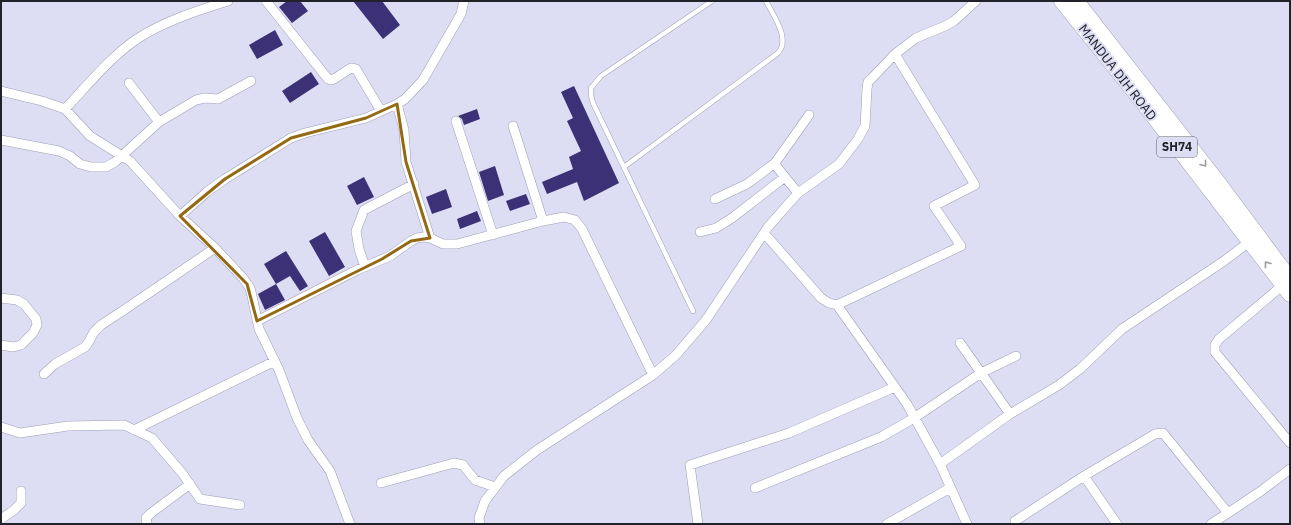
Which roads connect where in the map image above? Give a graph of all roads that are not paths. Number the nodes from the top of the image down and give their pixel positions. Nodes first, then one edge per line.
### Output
1 (228, 1) edge
2 (266, 1) edge
3 (464, 1) edge
4 (712, 1) edge
5 (766, 1) edge
6 (976, 1) edge
7 (1061, 1) edge
8 (1077, 1) edge
9 (895, 54) junction
10 (251, 81) dead end
11 (129, 83) dead end
12 (1, 91) edge
13 (397, 104) junction
14 (65, 109) junction
15 (381, 111) junction
16 (809, 115) dead end
17 (456, 121) dead end
18 (159, 122) junction
19 (513, 126) dead end
20 (1, 140) edge
21 (122, 156) junction
22 (775, 163) junction
23 (624, 167) junction
24 (785, 178) junction
25 (414, 184) junction
26 (798, 193) junction
27 (715, 198) dead end
28 (180, 216) junction
29 (543, 222) junction
30 (700, 232) dead end
31 (764, 233) junction
32 (492, 235) junction
33 (430, 238) junction
34 (1254, 238) junction
35 (215, 248) junction
36 (365, 267) junction
37 (1288, 286) edge
38 (1, 298) edge
39 (837, 305) junction
40 (693, 311) dead end
41 (257, 322) junction
42 (960, 343) dead end
43 (1, 345) edge
44 (1016, 356) dead end
45 (274, 361) junction
46 (981, 373) junction
47 (44, 374) dead end
48 (653, 375) junction
49 (894, 387) junction
50 (1010, 414) junction
51 (914, 418) junction
52 (1, 427) edge
53 (134, 430) junction
54 (1290, 444) edge
55 (940, 464) junction
56 (1290, 470) edge
57 (1084, 476) junction
58 (381, 483) dead end
59 (190, 484) junction
60 (495, 487) junction
61 (754, 488) dead end
62 (950, 488) junction
63 (21, 491) dead end
64 (240, 505) dead end
65 (1228, 513) junction
66 (1, 519) edge
67 (1015, 521) dead end
68 (147, 524) edge
69 (350, 524) edge
70 (480, 524) edge
71 (698, 524) edge
72 (887, 524) edge
73 (967, 524) edge
74 (1117, 524) edge
75 (1211, 524) edge

1 - 14 street
2 - 15 street
3 - 13 street
4 - 23 lane
5 - 23 lane
6 - 9 street
7 - 34 main road, MANDUA DIH ROAD / SH74
8 -> 34 main road, MANDUA DIH ROAD / SH74
9 - 26 street
9 - 39 street
10 - 18 street
11 - 18 street
12 - 14 street
13 - 15 street
13 - 25 street
14 - 21 street
15 - 28 street
16 - 22 street
17 - 32 street
18 - 21 street
19 - 29 street
20 - 21 street
21 - 28 street
22 - 24 street
22 - 27 street
23 - 40 lane
24 - 26 street
24 - 30 street
25 - 33 street
25 - 36 street
26 - 31 street
28 - 35 street
29 - 32 street
29 - 48 street
31 - 39 street
31 - 48 street
32 - 33 street
33 - 36 street
34 - 37 main road, MANDUA DIH ROAD / SH74
34 - 50 street
35 - 41 street
35 - 47 street
36 - 41 street
37 - 54 street
38 - 43 street
39 - 49 street
41 - 45 street
42 - 46 street
44 - 46 street
45 - 53 street
45 - 69 street
46 - 50 street
46 - 51 street
48 - 60 street
49 - 51 street
49 - 71 street
50 - 55 street
51 - 55 street
51 - 61 street
52 - 53 street
53 - 59 street
55 - 62 street
56 - 65 street
57 - 65 street
57 - 67 street
57 - 74 street
58 - 60 street
59 - 64 street
59 - 68 street
60 - 70 street
62 - 72 street
62 - 73 street
63 - 66 street
65 - 75 street

